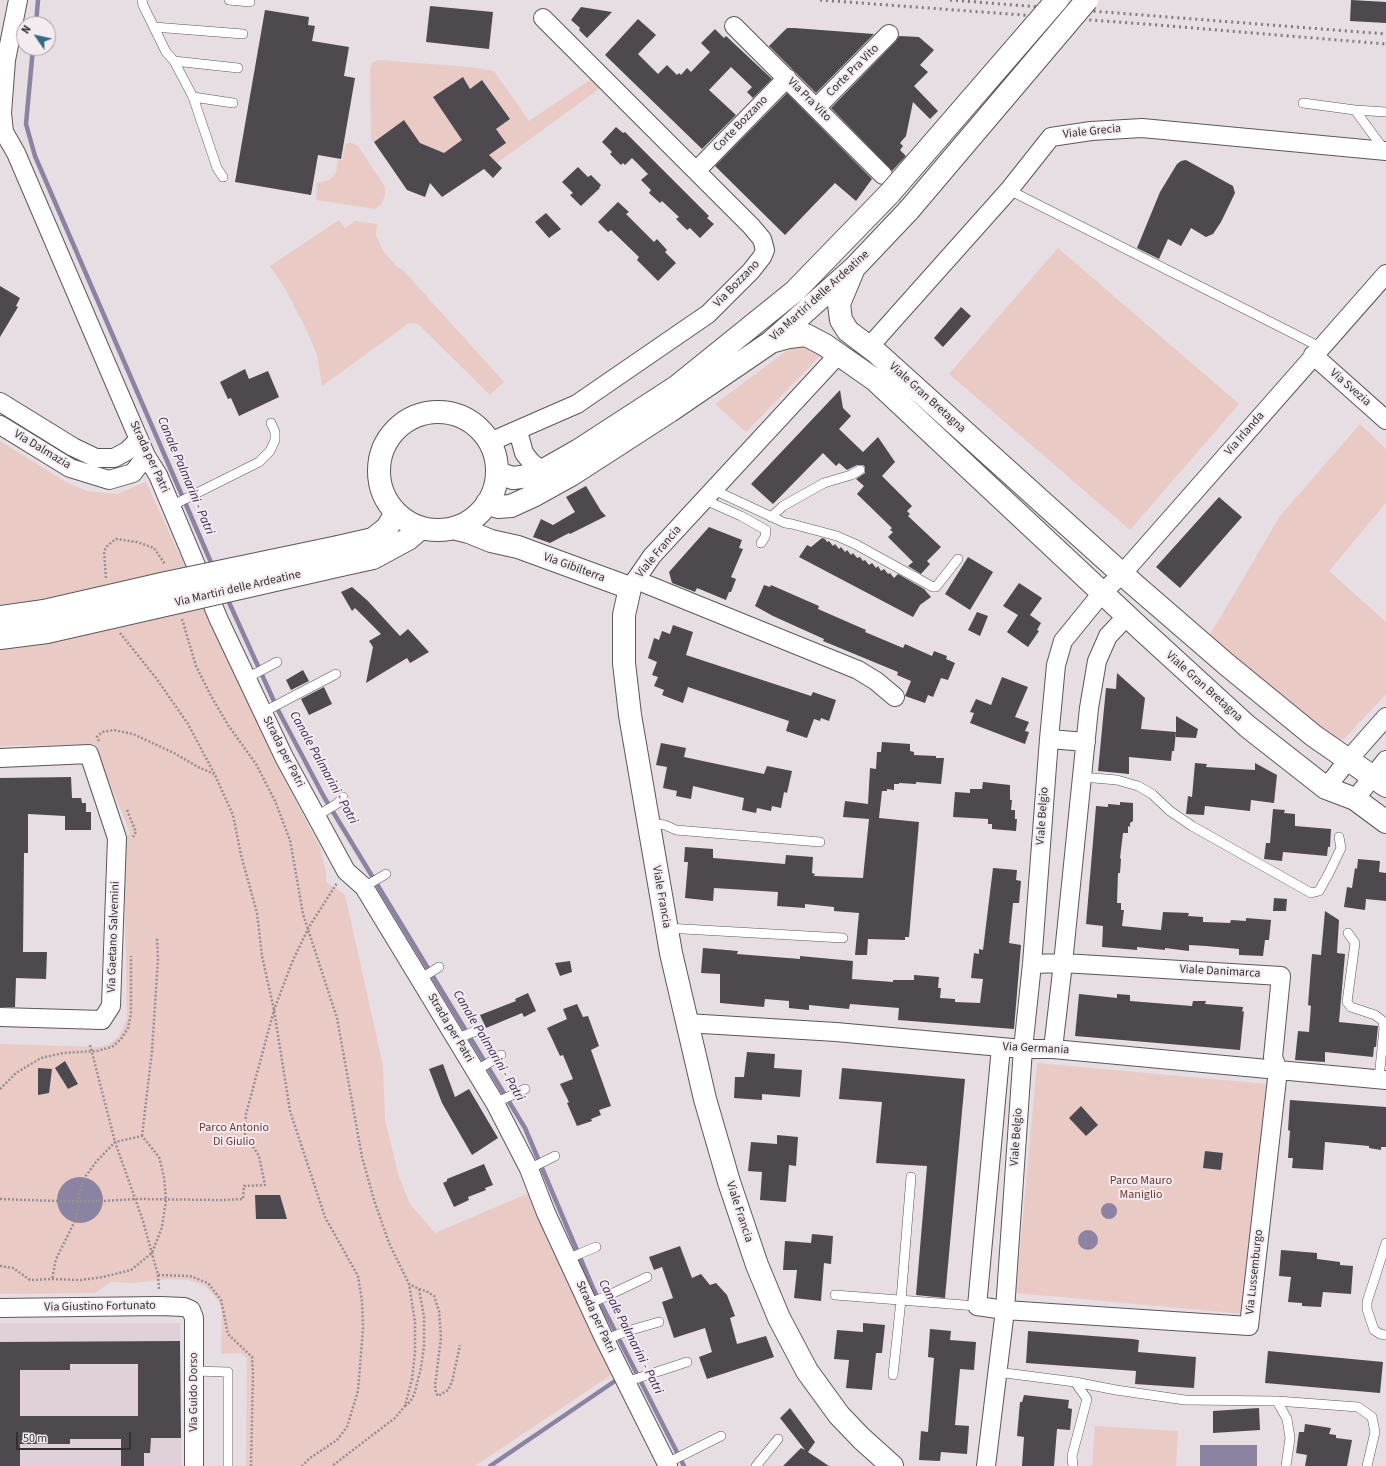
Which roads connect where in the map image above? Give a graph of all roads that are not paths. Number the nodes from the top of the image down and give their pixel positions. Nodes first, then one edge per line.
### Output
1 (18, 0) edge
2 (142, 0) edge
3 (229, 0) edge
4 (1057, 0) edge
5 (1087, 0) edge
6 (250, 2) dead end
7 (543, 18) dead end
8 (734, 26) dead end
9 (154, 27) junction
10 (243, 34) dead end
11 (889, 34) dead end
12 (3, 59) edge
13 (174, 61) junction
14 (238, 68) dead end
15 (786, 78) junction
16 (193, 98) junction
17 (233, 103) dead end
18 (1303, 103) dead end
19 (816, 108) junction
20 (1355, 110) junction
21 (1386, 112) edge
22 (1, 113) edge
23 (1385, 151) edge
24 (696, 171) junction
25 (223, 177) dead end
26 (886, 184) junction
27 (1009, 190) junction
28 (854, 268) junction
29 (1383, 284) edge
30 (771, 342) junction
31 (869, 347) junction
32 (1317, 351) junction
33 (838, 355) junction
34 (0, 402) edge
35 (1386, 420) edge
36 (271, 423) dead end
37 (0, 424) edge
38 (518, 431) junction
39 (139, 439) junction
40 (490, 442) junction
41 (146, 456) junction
42 (860, 470) dead end
43 (542, 471) junction
44 (497, 473) junction
45 (709, 495) junction
46 (171, 506) junction
47 (483, 508) junction
48 (1054, 512) junction
49 (396, 514) junction
50 (771, 517) junction
51 (421, 528) junction
52 (453, 528) junction
53 (1037, 532) junction
54 (761, 543) dead end
55 (518, 547) junction
56 (340, 556) junction
57 (958, 559) dead end
58 (1122, 574) junction
59 (633, 584) junction
60 (1102, 593) junction
61 (1127, 616) junction
62 (0, 617) edge
63 (0, 638) edge
64 (277, 662) dead end
65 (336, 674) dead end
66 (250, 676) junction
67 (895, 697) dead end
68 (267, 710) junction
69 (1386, 717) edge
70 (1049, 739) junction
71 (1086, 742) junction
72 (0, 758) edge
73 (1348, 760) junction
74 (1386, 760) edge
75 (1082, 777) junction
76 (1379, 781) edge
77 (1326, 788) junction
78 (1355, 799) junction
79 (340, 800) dead end
80 (321, 814) junction
81 (1386, 822) edge
82 (649, 823) junction
83 (1339, 837) dead end
84 (820, 842) dead end
85 (384, 876) dead end
86 (366, 886) junction
87 (666, 928) junction
88 (1348, 933) dead end
89 (842, 938) dead end
90 (1063, 963) junction
91 (1032, 964) junction
92 (439, 968) dead end
93 (420, 979) junction
94 (0, 1017) edge
95 (686, 1023) junction
96 (475, 1031) dead end
97 (459, 1038) junction
98 (1001, 1047) junction
99 (1023, 1049) junction
100 (1053, 1049) junction
101 (501, 1055) dead end
102 (478, 1069) junction
103 (1278, 1070) junction
104 (1382, 1079) edge
105 (525, 1089) dead end
106 (498, 1102) junction
107 (551, 1158) dead end
108 (532, 1168) junction
109 (911, 1177) dead end
110 (1386, 1243) edge
111 (593, 1248) dead end
112 (569, 1258) junction
113 (648, 1277) dead end
114 (835, 1295) dead end
115 (901, 1300) junction
116 (590, 1303) junction
117 (977, 1306) junction
118 (0, 1308) edge
119 (1005, 1310) junction
120 (194, 1318) joint
121 (658, 1322) dead end
122 (1386, 1335) edge
123 (608, 1339) junction
124 (687, 1362) dead end
125 (194, 1372) junction
126 (997, 1372) junction
127 (893, 1375) dead end
128 (629, 1381) junction
129 (1075, 1382) junction
130 (1277, 1401) junction
131 (722, 1436) dead end
132 (778, 1440) dead end
133 (669, 1463) edge
134 (194, 1466) edge
135 (228, 1466) edge
136 (756, 1466) edge
137 (892, 1466) edge
138 (986, 1466) edge
139 (1073, 1466) edge
140 (1286, 1466) edge
141 (1367, 1466) edge

1 - 12 street, Strada per Patri
2 - 9 lane
3 - 6 lane
4 - 26 street, Via Martiri delle Ardeatine, bridge
5 - 28 street, Via Martiri delle Ardeatine, bridge
7 - 24 street, Via Bozzano
8 - 15 street, Via Pra Vito
9 - 10 lane
9 - 13 lane
11 - 19 street, Corte Pra Vito
12 - 22 street, Strada per Patri
13 - 14 lane
13 - 16 lane
15 - 19 street, Via Pra Vito
15 - 24 street, Corte Bozzano
16 - 17 lane
16 - 25 lane
18 - 20 lane
19 - 26 street, Via Pra Vito
20 - 21 lane
20 - 23 lane
22 - 39 street, Strada per Patri
23 - 27 street, Viale Grecia
24 - 38 street, Via Bozzano
26 - 43 street, Via Martiri delle Ardeatine
27 - 31 street, Viale Grecia
27 - 32 lane
28 - 30 street, Via Martiri delle Ardeatine
28 - 31 street, Viale Gran Bretagna
29 - 32 street, Via Irlanda
30 - 33 street, Viale Gran Bretagna
30 - 47 street, Via Martiri delle Ardeatine
31 - 48 street, Viale Gran Bretagna
32 - 35 street, Via Svezia
32 - 58 street, Via Irlanda
33 - 45 street, Viale Francia
33 - 53 street, Viale Gran Bretagna
34 - 39 street, Via Dalmazia
36 - 46 lane
37 - 41 street, Via Dalmazia
38 - 40 street, Via Bozzano
38 - 43 street
39 - 41 street, Strada per Patri
40 - 44 street
40 - 49 street
41 - 46 street, Strada per Patri
42 - 50 lane
43 - 44 street, Via Martiri delle Ardeatine
44 - 47 street
45 - 50 lane
45 - 54 lane
45 - 59 street, Viale Francia
46 - 66 street, Strada per Patri
47 - 52 street
47 - 55 street, Via Gibilterra
48 - 53 street
48 - 58 street, Viale Gran Bretagna
49 - 51 street
49 - 56 street, Via Martiri delle Ardeatine
50 - 57 lane
51 - 52 street
51 - 56 street, Via Martiri delle Ardeatine
52 - 55 street, Via Gibilterra
53 - 60 street, Viale Gran Bretagna
55 - 59 street, Via Gibilterra
56 - 62 street, Via Martiri delle Ardeatine, bridge
56 - 63 street, Via Martiri delle Ardeatine, bridge
58 - 60 street, Via Irlanda
58 - 73 street, Viale Gran Bretagna
59 - 67 street
59 - 82 street, Viale Francia
60 - 61 street, Viale Gran Bretagna
60 - 70 street, Viale Belgio
61 - 71 street
61 - 77 street, Viale Gran Bretagna
64 - 66 lane
65 - 68 lane
66 - 68 street, Strada per Patri
68 - 80 street, Strada per Patri
69 - 73 street
70 - 71 street
70 - 91 street, Viale Belgio
71 - 75 street
72 - 94 street, Via Gaetano Salvemini
73 - 76 street, Viale Gran Bretagna
73 - 77 street
74 - 76 street
75 - 83 lane
75 - 90 street
76 - 78 street
77 - 78 street, Viale Gran Bretagna
78 - 81 street, Viale Gran Bretagna
79 - 80 lane
80 - 86 street, Strada per Patri
82 - 84 lane
82 - 87 street, Viale Francia
85 - 86 lane
86 - 93 street, Strada per Patri
87 - 89 lane
87 - 95 street, Viale Francia
88 - 104 lane
90 - 91 street
90 - 100 street
90 - 103 street, Viale Danimarca
91 - 99 street, Viale Belgio
92 - 93 lane
93 - 97 street, Strada per Patri
95 - 98 street, Via Germania
95 - 137 street, Viale Francia
96 - 97 lane
97 - 102 street, Strada per Patri
98 - 99 street, Via Germania
98 - 117 street, Viale Belgio
99 - 100 street, Via Germania
99 - 119 street, Viale Belgio
100 - 103 street, Via Germania
101 - 102 lane
102 - 106 street, Strada per Patri
103 - 104 street, Via Germania
103 - 119 street, Via Lussemburgo
105 - 106 lane
106 - 108 street, Strada per Patri
107 - 108 lane
108 - 112 street, Strada per Patri
109 - 115 lane
110 - 122 lane
111 - 112 lane
112 - 116 street, Strada per Patri
113 - 116 lane
114 - 115 lane
115 - 117 lane
115 - 127 lane
116 - 123 street, Strada per Patri
117 - 119 street
118 - 120 street, Via Giustino Fortunato
119 - 126 street, Viale Belgio
120 - 125 street, Via Guido Dorso
121 - 123 lane
123 - 128 street, Strada per Patri
124 - 128 lane
125 - 134 street, Via Guido Dorso
125 - 135 lane
126 - 129 lane
126 - 138 street, Viale Belgio
128 - 133 street, Strada per Patri
129 - 130 lane
129 - 139 lane
130 - 140 lane
130 - 141 lane
131 - 133 lane
132 - 136 lane

